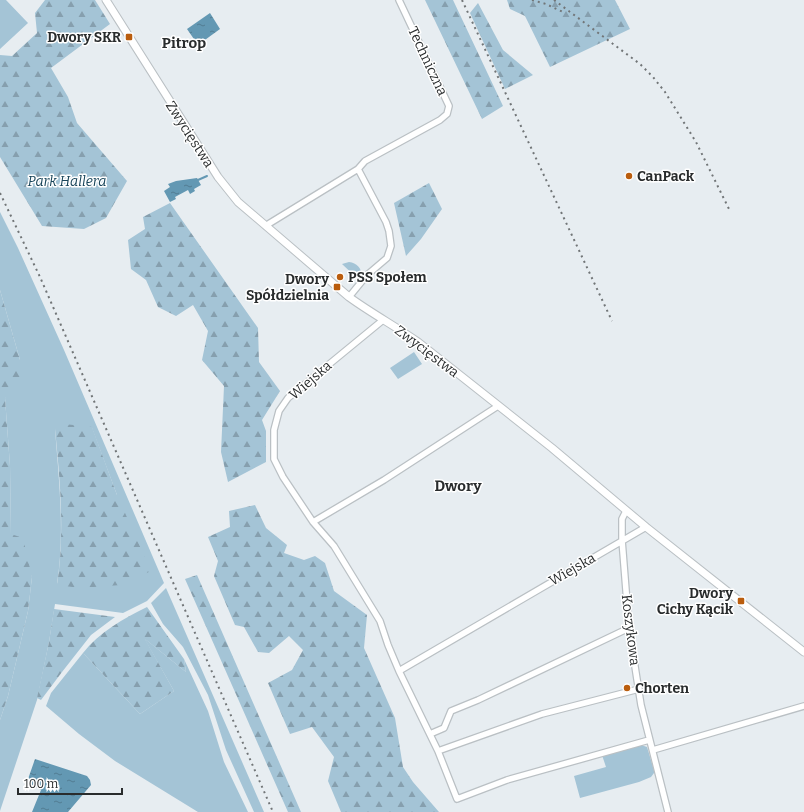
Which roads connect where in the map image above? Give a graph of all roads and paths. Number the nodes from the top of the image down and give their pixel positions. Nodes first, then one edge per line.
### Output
1 (106, 0) edge
2 (399, 0) edge
3 (358, 169) junction
4 (266, 226) junction
5 (349, 297) junction
6 (383, 320) junction
7 (498, 406) junction
8 (626, 511) junction
9 (313, 522) junction
10 (646, 527) junction
11 (622, 540) junction
12 (629, 628) junction
13 (804, 652) edge
14 (399, 671) junction
15 (639, 689) junction
16 (804, 706) edge
17 (430, 734) junction
18 (649, 740) junction
19 (653, 750) junction
20 (438, 752) junction
21 (668, 812) edge

1 - 4 street, Zwycięstwa
2 - 3 street, Techniczna
3 - 4 street, Techniczna
3 - 5 street
4 - 5 street, Zwycięstwa
5 - 6 street, Zwycięstwa
6 - 7 street, Zwycięstwa
6 - 9 street, Wiejska
7 - 8 street, Zwycięstwa
7 - 9 street
8 - 10 street, Zwycięstwa
8 - 11 street, Koszykowa
9 - 14 street, Wiejska
10 - 11 street
10 - 13 street, Zwycięstwa
11 - 12 street, Koszykowa
11 - 14 street, Wiejska
12 - 15 street, Koszykowa
12 - 17 street
14 - 17 street, Wiejska
15 - 18 street, Koszykowa
15 - 20 street
16 - 19 street
17 - 20 street, Wiejska
18 - 19 street, Koszykowa
18 - 20 street, Wiejska
19 - 21 street, Koszykowa

